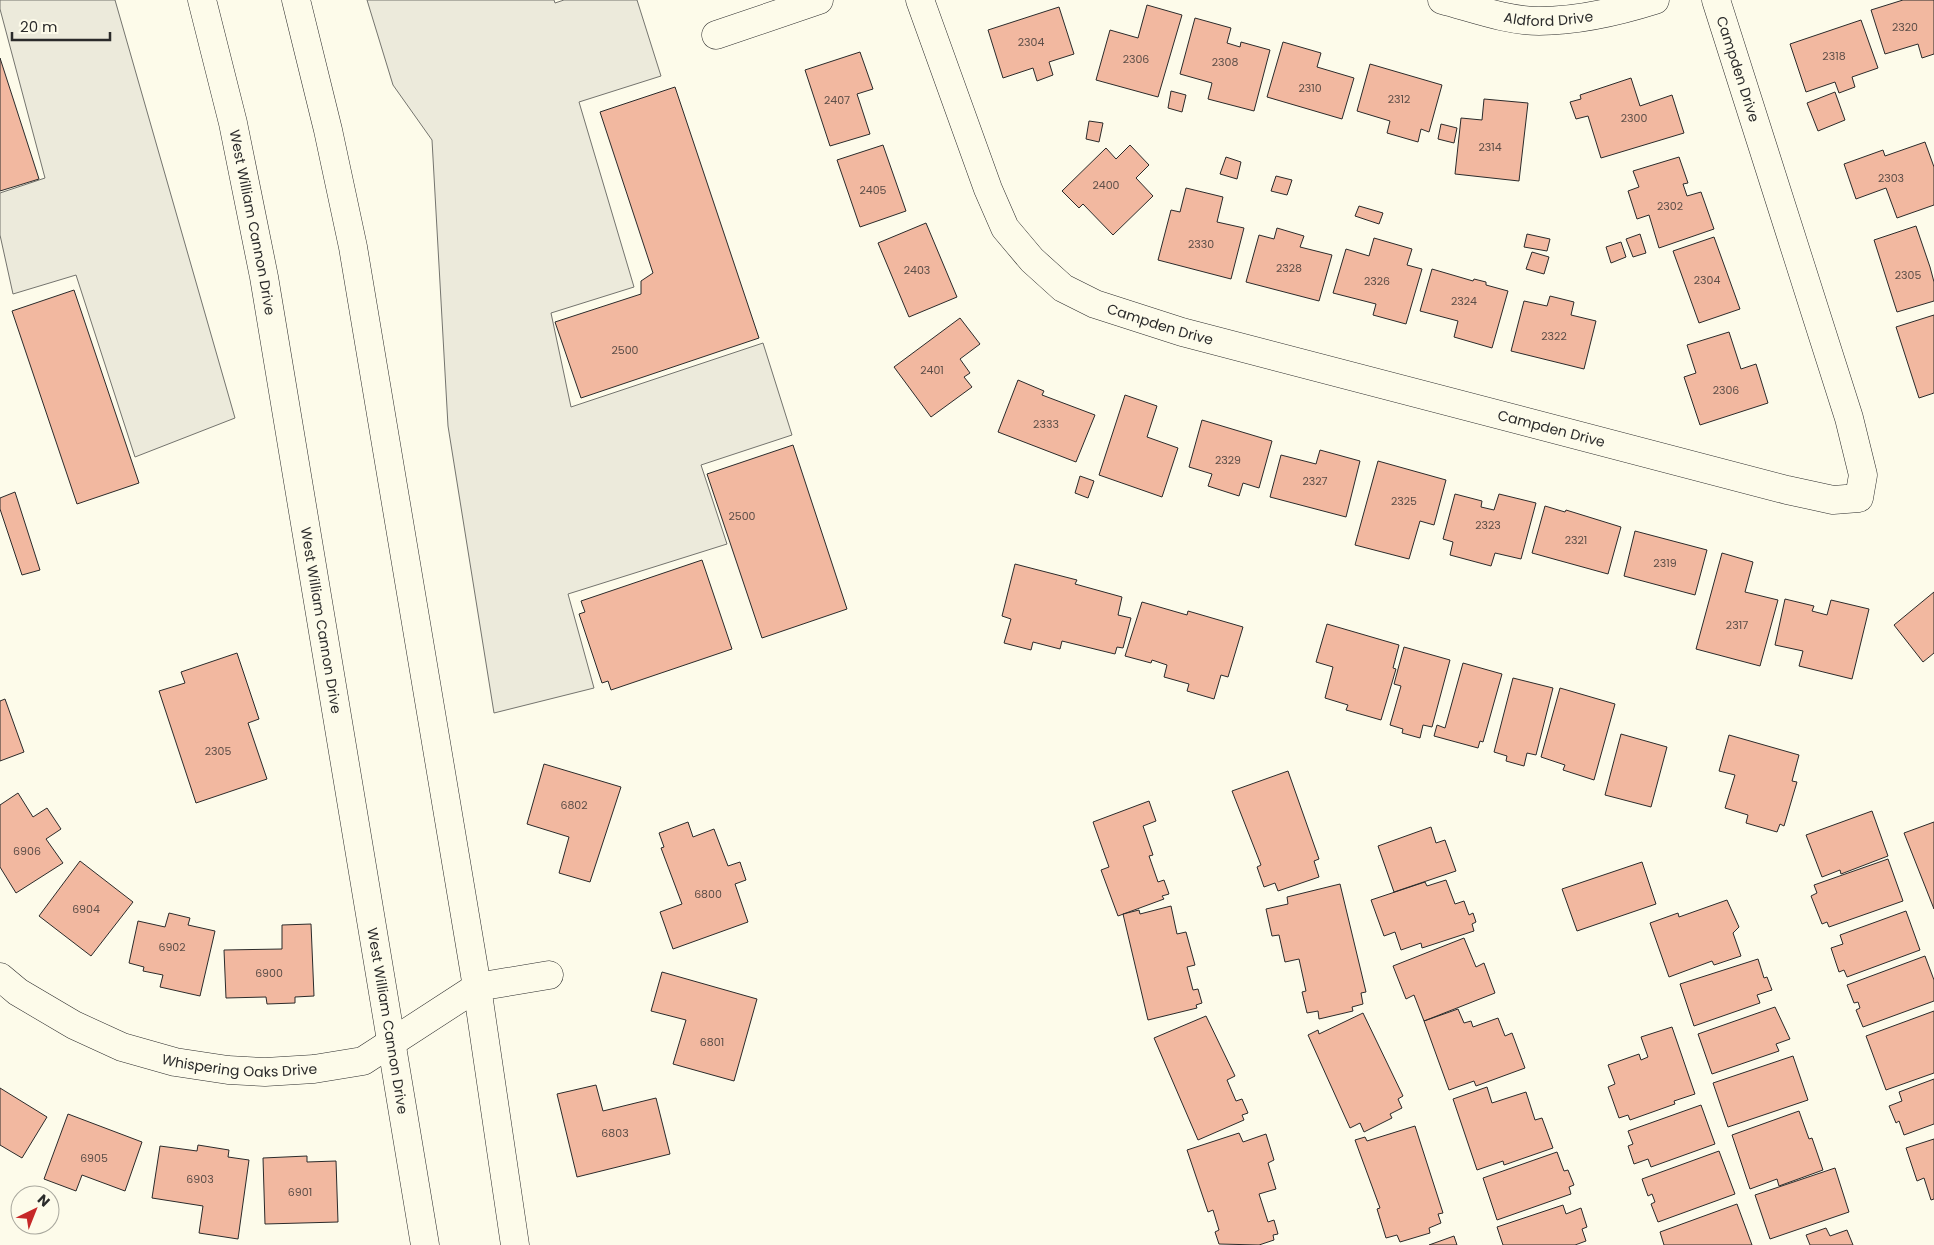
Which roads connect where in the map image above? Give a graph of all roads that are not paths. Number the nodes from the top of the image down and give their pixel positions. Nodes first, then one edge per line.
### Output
1 (202, 0) edge
2 (296, 0) edge
3 (819, 0) edge
4 (920, 0) edge
5 (1442, 0) edge
6 (1655, 0) edge
7 (1716, 0) edge
8 (716, 35) dead end
9 (549, 975) dead end
10 (0, 978) edge
11 (477, 987) junction
12 (391, 1043) junction
13 (425, 1245) edge
14 (515, 1245) edge

1 - 12 street, West William Cannon Drive
2 - 11 street
3 - 8 street
4 - 7 street, Campden Drive
5 - 6 street, Aldford Drive
9 - 11 street
10 - 12 street, Whispering Oaks Drive
11 - 12 street, Whispering Oaks Drive
11 - 14 street
12 - 13 street, West William Cannon Drive

